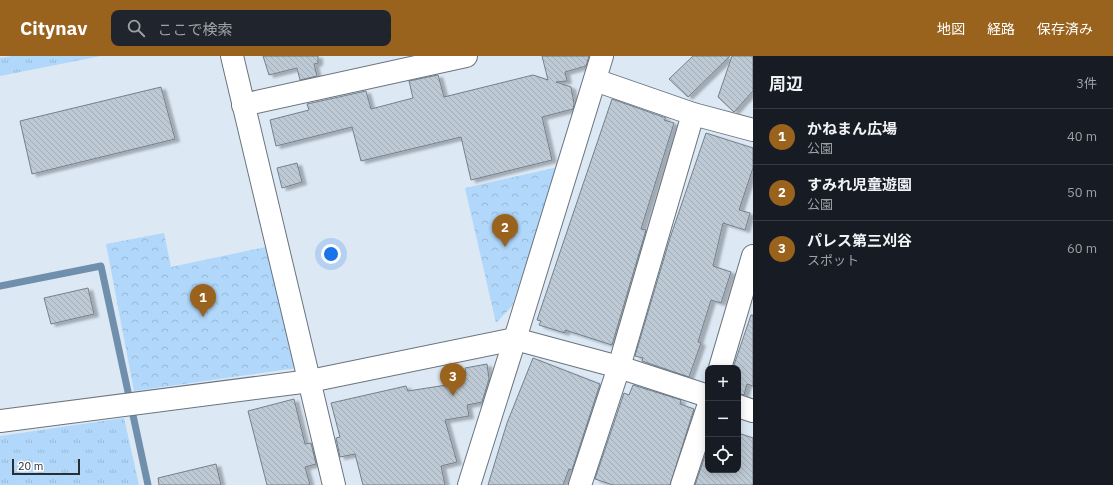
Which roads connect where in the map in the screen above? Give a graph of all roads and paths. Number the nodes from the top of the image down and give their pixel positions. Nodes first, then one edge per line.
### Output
1 (232, 56) edge
2 (466, 56) edge
3 (602, 56) edge
4 (595, 80) junction
5 (243, 105) junction
6 (693, 114) junction
7 (753, 130) edge
8 (753, 256) edge
9 (515, 339) junction
10 (721, 365) edge
11 (619, 367) junction
12 (310, 381) junction
13 (705, 395) edge
14 (741, 407) edge
15 (753, 411) edge
16 (705, 417) edge
17 (0, 421) edge
18 (334, 485) edge
19 (469, 485) edge
20 (580, 485) edge
21 (682, 485) edge

1 - 5 street
2 - 5 street
3 - 4 street
4 - 6 street
4 - 9 street
5 - 12 street
6 - 7 street
6 - 11 street
8 - 10 street
9 - 11 street
9 - 12 street
9 - 19 street
11 - 13 street
11 - 20 street
12 - 17 street
12 - 18 street
14 - 15 street
16 - 21 street

